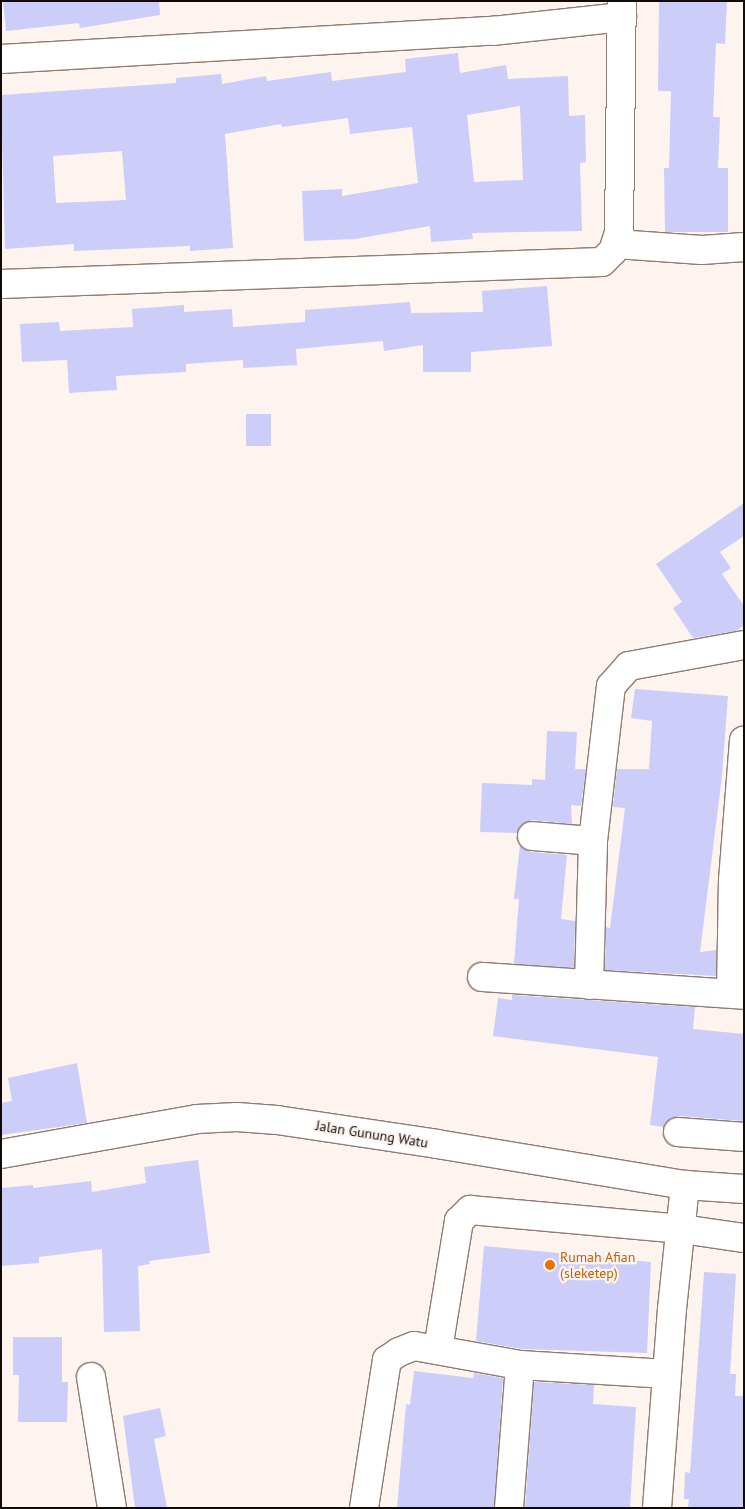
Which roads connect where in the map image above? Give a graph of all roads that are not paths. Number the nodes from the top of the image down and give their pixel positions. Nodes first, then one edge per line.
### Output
1 (622, 9) edge
2 (1, 59) edge
3 (616, 244) junction
4 (744, 247) edge
5 (1, 284) edge
6 (744, 646) edge
7 (744, 740) edge
8 (532, 836) dead end
9 (593, 840) junction
10 (482, 976) dead end
11 (589, 984) junction
12 (738, 994) edge
13 (678, 1132) dead end
14 (744, 1137) edge
15 (1, 1154) edge
16 (685, 1185) junction
17 (744, 1190) edge
18 (682, 1228) junction
19 (744, 1238) edge
20 (438, 1349) junction
21 (520, 1365) junction
22 (667, 1374) junction
23 (92, 1377) dead end
24 (112, 1508) edge
25 (364, 1508) edge
26 (509, 1508) edge
27 (657, 1508) edge

1 - 2 street
1 - 3 street
3 - 4 street
3 - 5 street
6 - 9 street
7 - 12 street
8 - 9 street
9 - 11 street
10 - 11 street
11 - 12 street
13 - 14 street
15 - 16 street, Jalan Gunung Watu
16 - 17 street, Jalan Gunung Watu
16 - 18 street
18 - 19 street
18 - 20 street
18 - 22 street
20 - 21 street
20 - 25 street
21 - 22 street
21 - 26 street
22 - 27 street
23 - 24 street

